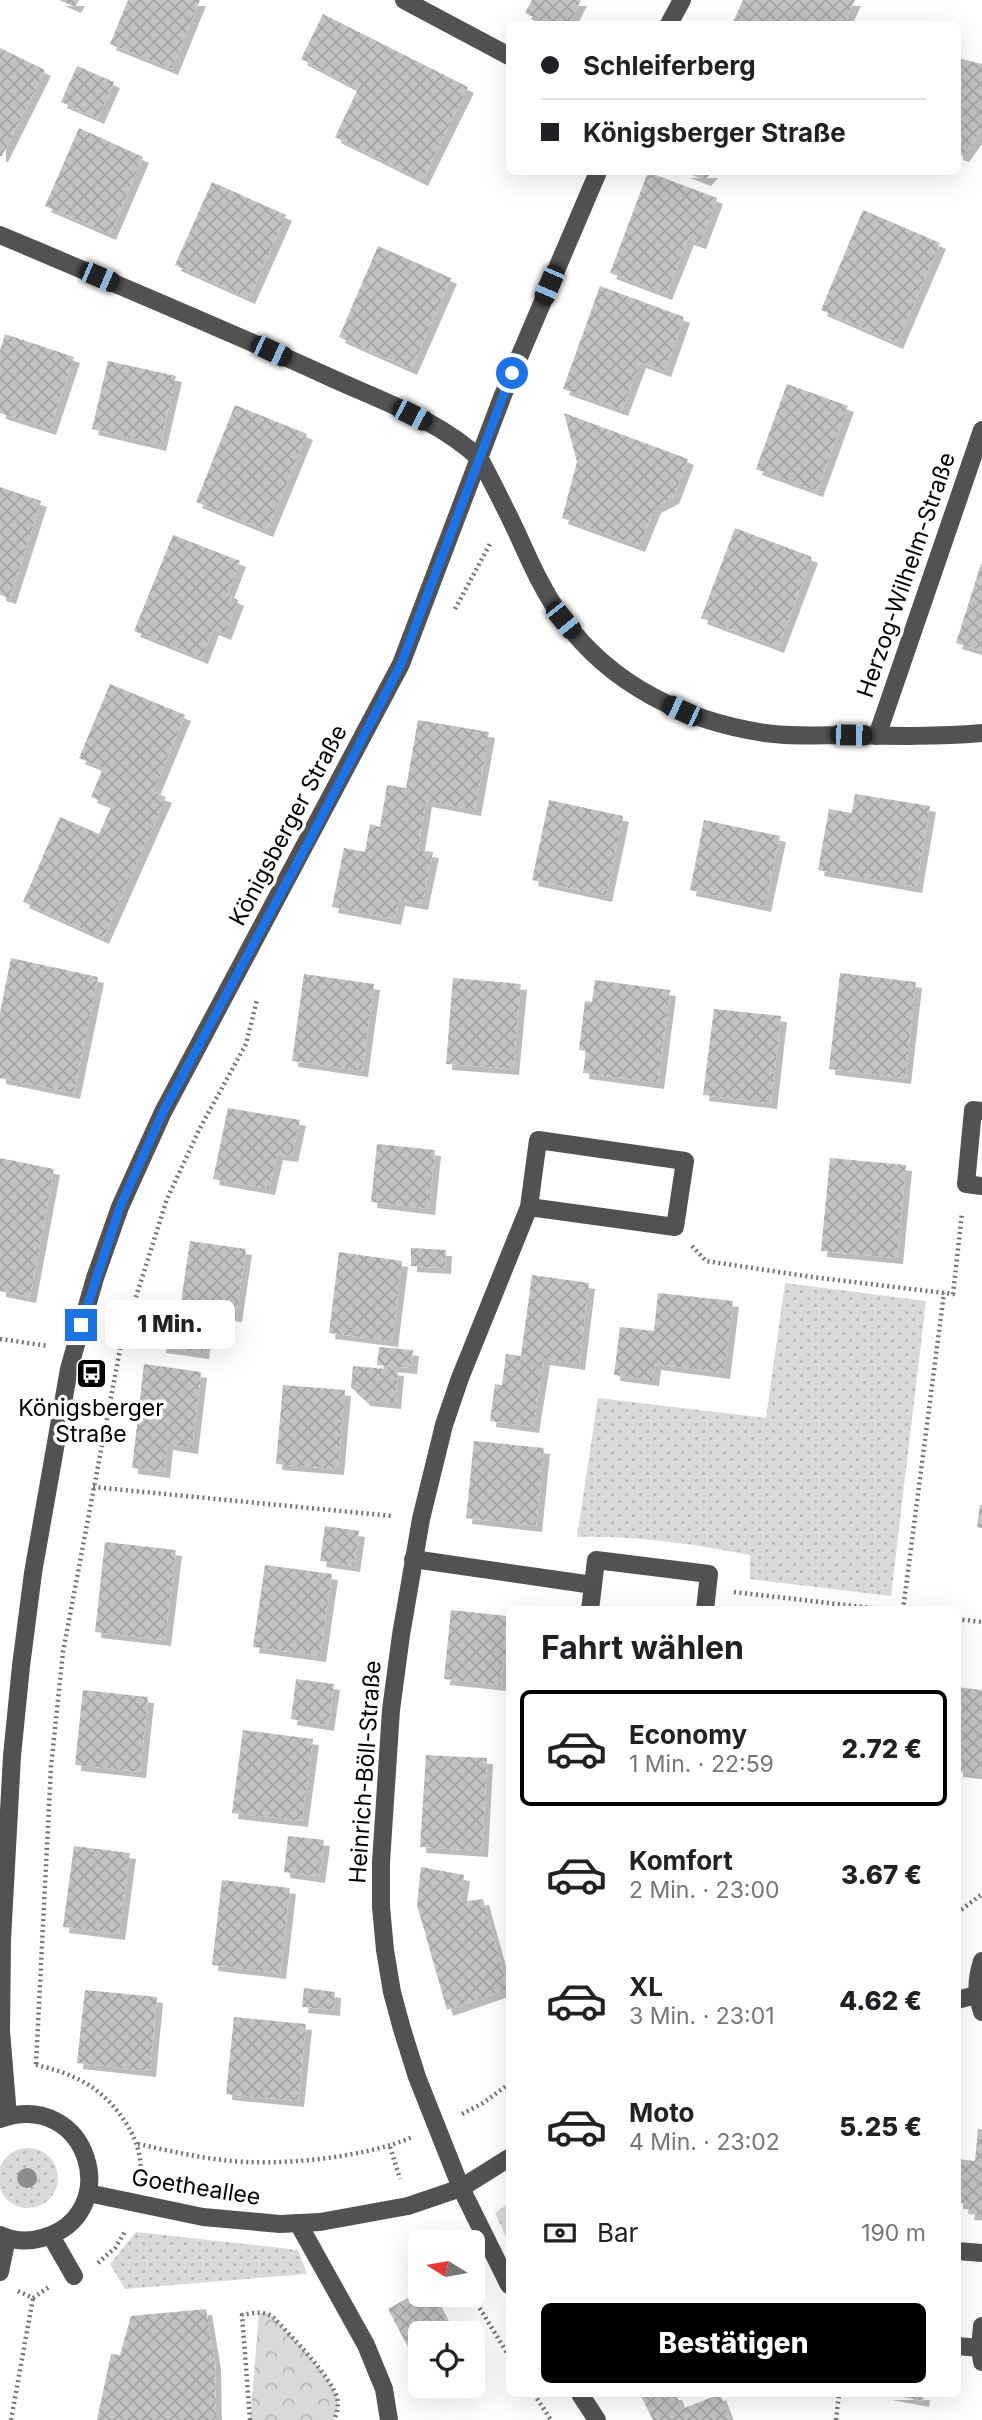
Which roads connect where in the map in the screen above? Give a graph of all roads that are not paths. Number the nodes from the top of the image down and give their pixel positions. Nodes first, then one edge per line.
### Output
1 (404, 0) edge
2 (682, 0) edge
3 (671, 21) edge
4 (506, 54) edge
5 (597, 175) edge
6 (0, 235) edge
7 (982, 430) edge
8 (480, 459) junction
9 (982, 733) edge
10 (877, 736) junction
11 (982, 1111) edge
12 (974, 1185) edge
13 (529, 1207) junction
14 (413, 1559) junction
15 (593, 1585) junction
16 (590, 1606) edge
17 (706, 1606) edge
18 (982, 1961) edge
19 (961, 2001) edge
20 (979, 2004) edge
21 (4, 2117) edge
22 (506, 2160) edge
23 (461, 2188) junction
24 (88, 2193) junction
25 (298, 2223) junction
26 (3, 2236) edge
27 (51, 2236) junction
28 (961, 2251) edge
29 (982, 2253) edge
30 (0, 2272) edge
31 (74, 2276) dead end
32 (506, 2279) edge
33 (982, 2326) edge
34 (961, 2348) edge
35 (981, 2355) edge
36 (582, 2397) edge
37 (389, 2420) edge
38 (597, 2420) edge

1 - 4 street
2 - 3 street
5 - 8 street, Königsberger Straße
6 - 8 street
7 - 10 street, Herzog-Wilhelm-Straße
8 - 10 street
8 - 21 street, Königsberger Straße
9 - 10 street
11 - 12 street
13 - 13 street, Heinrich-Böll-Straße
13 - 14 street, Heinrich-Böll-Straße
14 - 15 street
14 - 23 street, Heinrich-Böll-Straße
15 - 16 street
15 - 17 street
18 - 20 street
19 - 20 street
21 - 24 street, Königsberger Straße
22 - 23 street, Goetheallee
23 - 25 street, Goetheallee
23 - 32 street, Heinrich-Böll-Straße
24 - 25 street, Goetheallee
24 - 27 street
25 - 37 street
26 - 27 street
26 - 30 street
27 - 31 street
28 - 29 street
33 - 35 street
34 - 35 street
36 - 38 street

